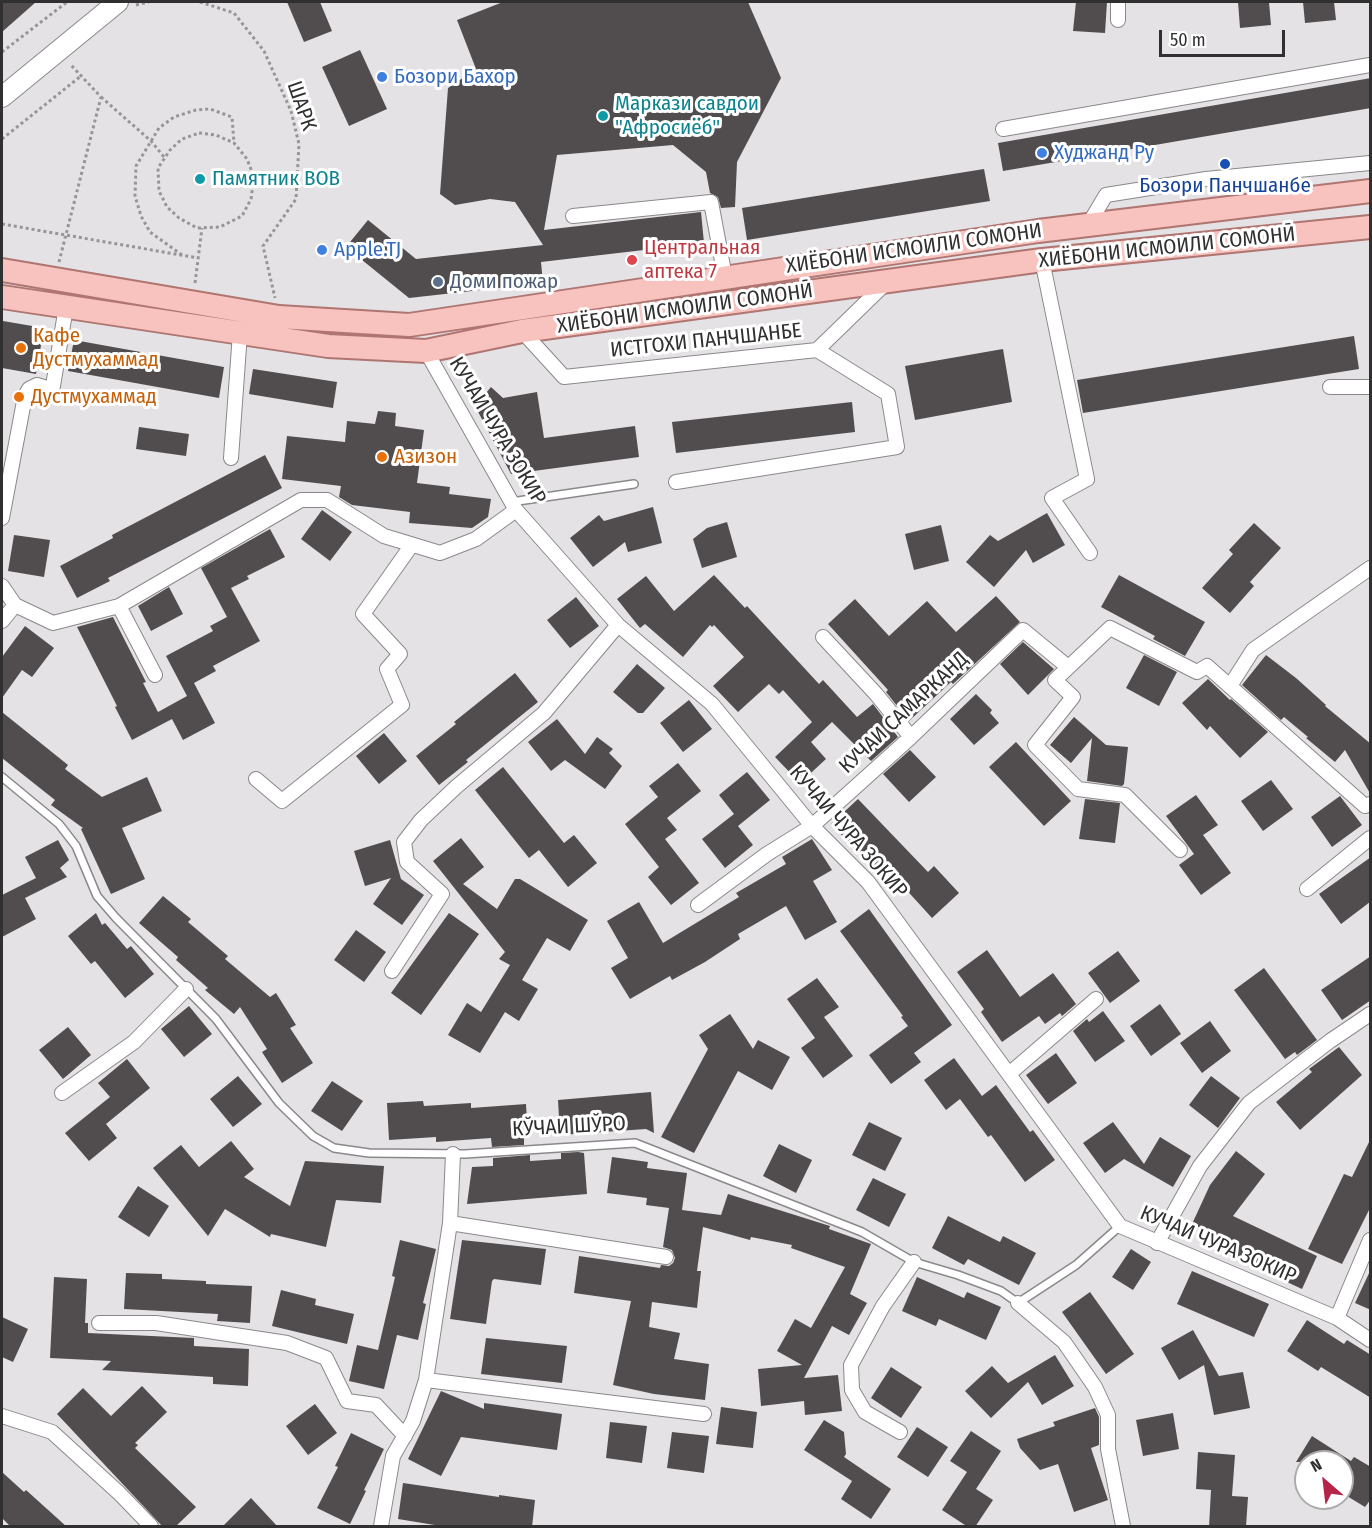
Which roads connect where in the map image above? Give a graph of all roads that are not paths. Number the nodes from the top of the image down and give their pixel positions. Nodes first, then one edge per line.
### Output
1 (1118, 2) edge
2 (112, 7) edge
3 (1118, 20) dead end
4 (1371, 65) edge
5 (2, 97) edge
6 (1003, 129) dead end
7 (1371, 163) edge
8 (1368, 191) edge
9 (573, 216) dead end
10 (1088, 225) junction
11 (1365, 227) edge
12 (1042, 260) junction
13 (2, 270) edge
14 (725, 278) junction
15 (888, 281) junction
16 (2, 297) edge
17 (66, 307) junction
18 (522, 331) junction
19 (240, 333) junction
20 (817, 350) junction
21 (426, 351) junction
22 (1330, 387) dead end
23 (1371, 387) edge
24 (231, 458) dead end
25 (676, 482) dead end
26 (634, 484) dead end
27 (513, 506) junction
28 (2, 518) edge
29 (411, 546) junction
30 (1090, 553) dead end
31 (1371, 568) edge
32 (2, 586) edge
33 (15, 605) junction
34 (119, 606) junction
35 (2, 621) edge
36 (618, 625) junction
37 (823, 637) dead end
38 (1068, 667) junction
39 (155, 675) dead end
40 (1230, 686) junction
41 (910, 737) junction
42 (2, 777) edge
43 (256, 779) dead end
44 (1369, 808) edge
45 (812, 826) junction
46 (1371, 838) edge
47 (1180, 850) dead end
48 (1307, 889) dead end
49 (698, 905) dead end
50 (392, 971) dead end
51 (186, 989) junction
52 (1096, 999) dead end
53 (1371, 1014) edge
54 (1009, 1074) junction
55 (62, 1093) dead end
56 (453, 1154) junction
57 (450, 1223) junction
58 (1120, 1226) junction
59 (1371, 1240) edge
60 (1157, 1243) junction
61 (666, 1257) dead end
62 (914, 1262) junction
63 (1018, 1303) junction
64 (1337, 1318) junction
65 (99, 1323) dead end
66 (1371, 1340) edge
67 (426, 1380) junction
68 (704, 1414) dead end
69 (2, 1416) edge
70 (900, 1432) dead end
71 (405, 1436) junction
72 (383, 1526) edge
73 (151, 1527) edge
74 (1124, 1527) edge

1 - 3 street
2 - 5 main road
4 - 6 street
7 - 10 street
8 - 10 main road, ХИЁБОНИ ИСМОИЛИ СОМОНИ
8 - 11 main road
9 - 14 street
10 - 14 main road, ХИЁБОНИ ИСМОИЛИ СОМОНИ
11 - 12 main road, ХИЁБОНИ ИСМОИЛИ СОМОНӢ
12 - 15 main road, ХИЁБОНИ ИСМОИЛИ СОМОНӢ
12 - 30 street
13 - 14 main road, ХИЁБОНИ ИСМОИЛИ СОМОНИ
15 - 18 main road, ХИЁБОНИ ИСМОИЛИ СОМОНӢ
15 - 20 street, ИСТГОХИ ПАНЧШАНБЕ
16 - 17 main road, ХИЁБОНИ ИСМОИЛИ СОМОНӢ
17 - 19 main road, ХИЁБОНИ ИСМОИЛИ СОМОНӢ
17 - 28 street
18 - 20 street, ИСТГОХИ ПАНЧШАНБЕ
18 - 21 main road, ХИЁБОНИ ИСМОИЛИ СОМОНӢ
19 - 21 main road, ХИЁБОНИ ИСМОИЛИ СОМОНӢ
19 - 24 street
20 - 25 street
21 - 27 street, КУЧАИ ЧУРА ЗОКИР
22 - 23 street
26 - 27 lane
27 - 29 street
27 - 36 street, КУЧАИ ЧУРА ЗОКИР
29 - 34 street
29 - 43 street
31 - 40 street
32 - 33 street
33 - 34 street
33 - 35 street
34 - 39 street
36 - 45 street, КУЧАИ ЧУРА ЗОКИР
36 - 50 street
37 - 41 street
38 - 40 street
38 - 41 street, КУЧАИ САМАРКАНД
38 - 47 street
40 - 44 street
41 - 45 street, КУЧАИ САМАРКАНД
42 - 51 lane, КЎЧАИ ШЎРО
45 - 49 street, КУЧАИ САМАРКАНД
45 - 54 street, КУЧАИ ЧУРА ЗОКИР
46 - 48 street
51 - 55 street
51 - 56 lane, КЎЧАИ ШЎРО
52 - 54 street
53 - 60 street
54 - 58 street, КУЧАИ ЧУРА ЗОКИР
56 - 57 street
56 - 62 lane, КЎЧАИ ШЎРО
57 - 61 street
57 - 67 street
58 - 60 street, КУЧАИ ЧУРА ЗОКИР
58 - 63 lane
59 - 64 street
60 - 64 street, КУЧАИ ЧУРА ЗОКИР
62 - 63 lane, КЎЧАИ ШЎРО
62 - 70 street
63 - 74 street, КЎЧАИ ШЎРО
64 - 66 street, КУЧАИ ЧУРА ЗОКИР
65 - 71 street
67 - 68 street
67 - 71 street
69 - 73 street
71 - 72 street

